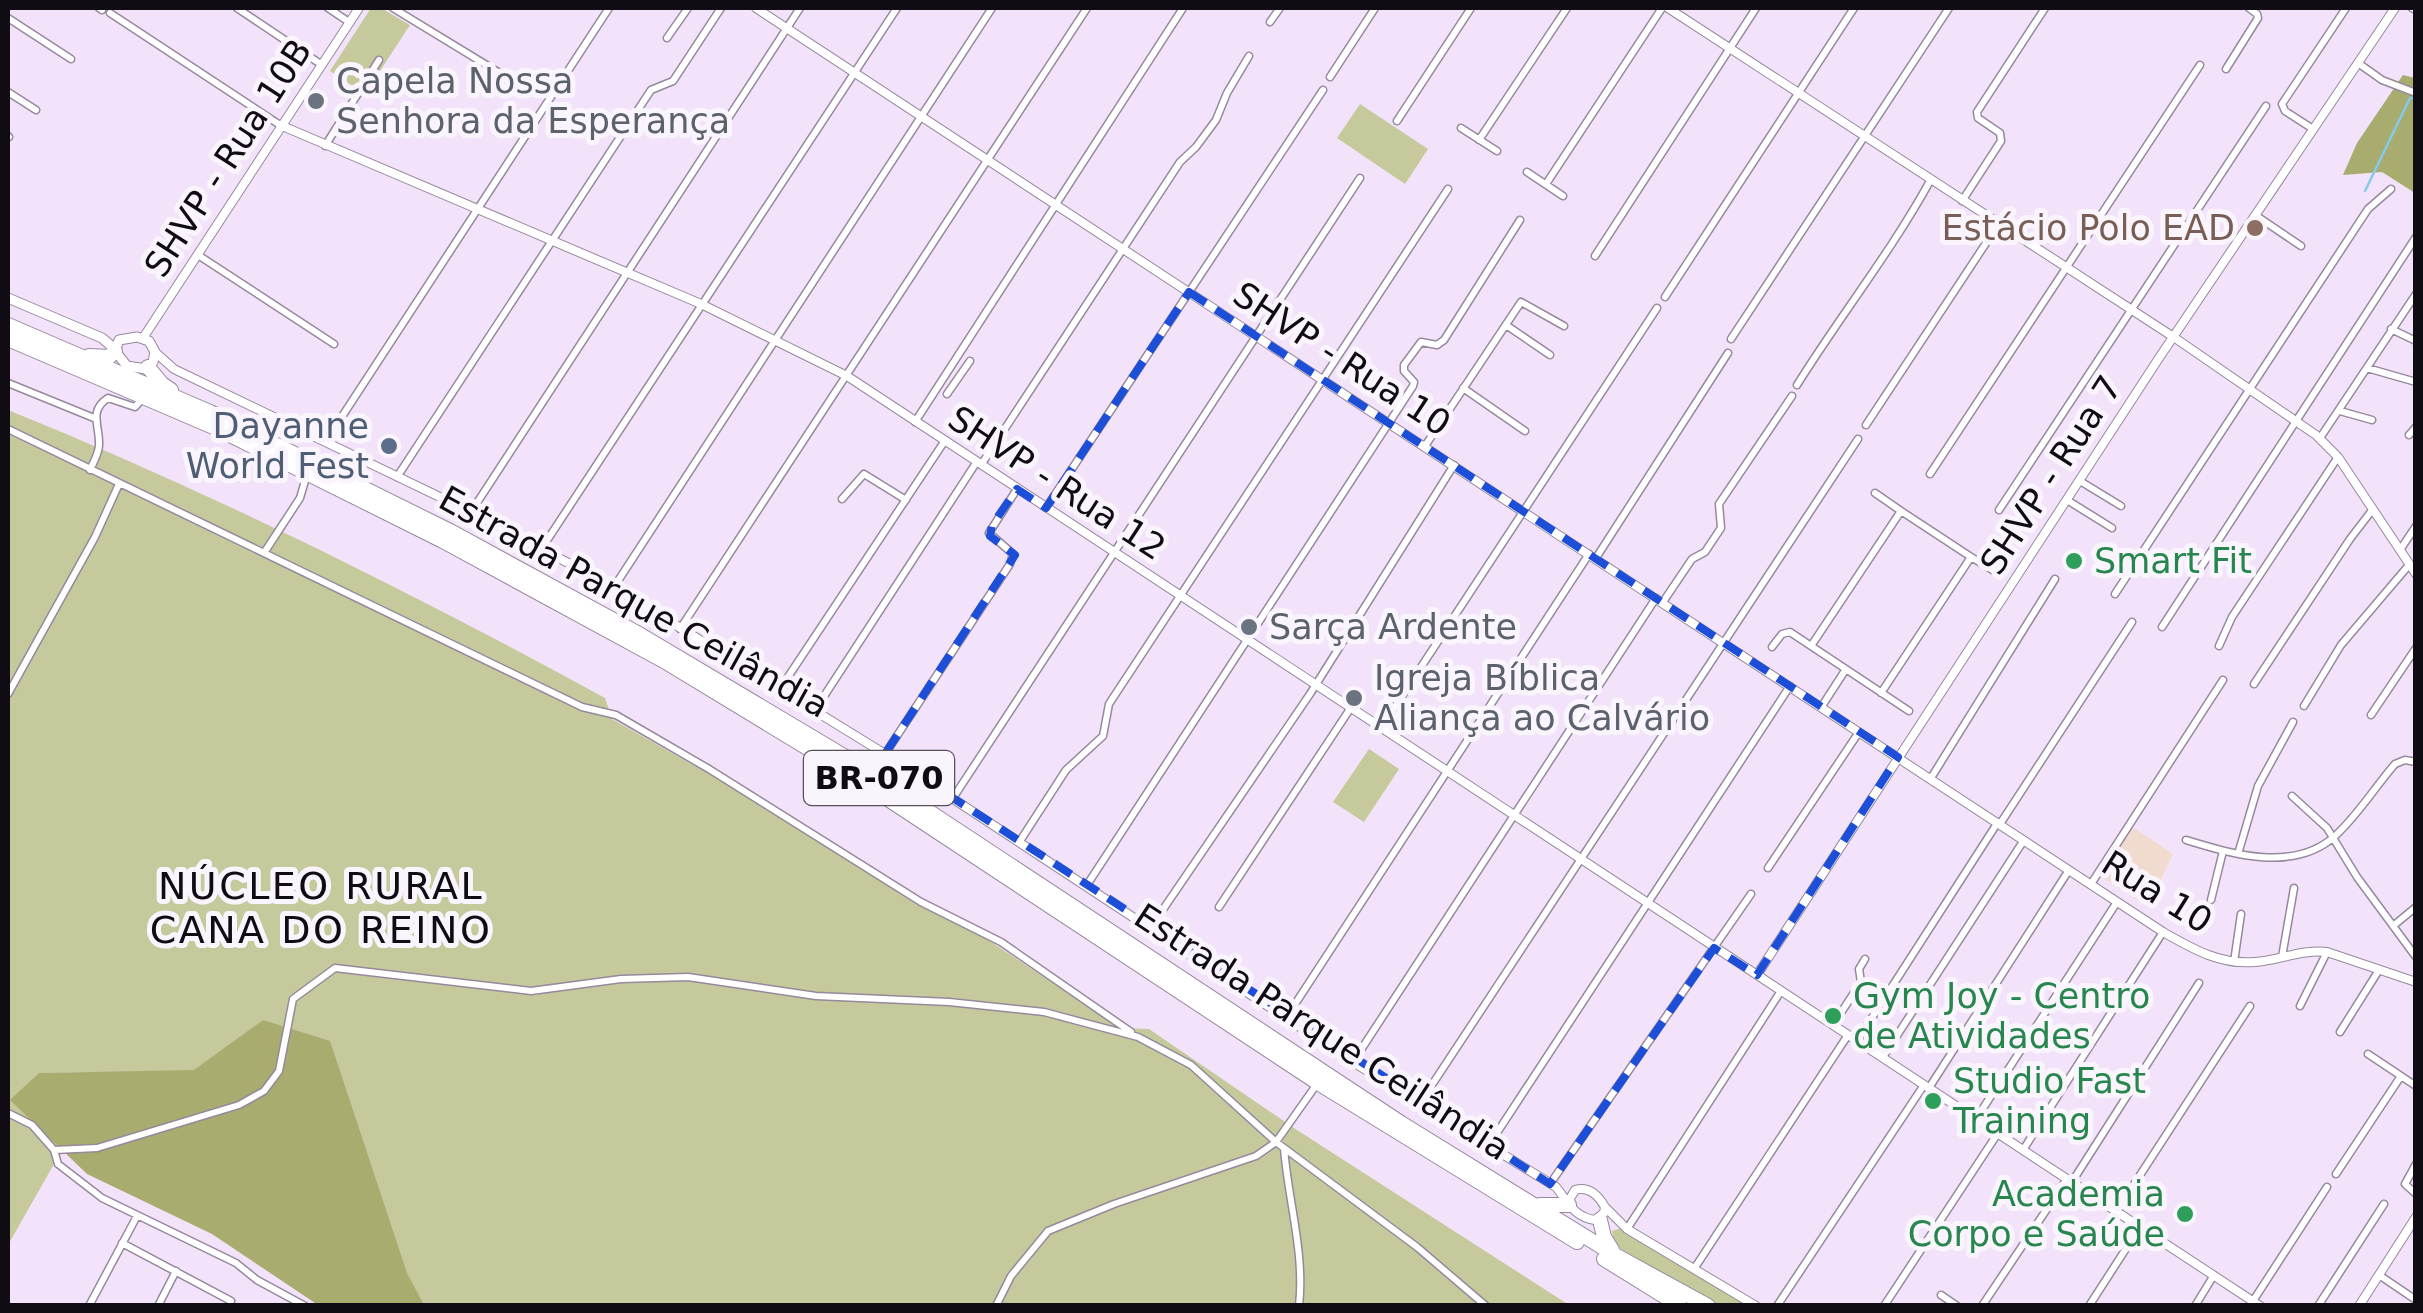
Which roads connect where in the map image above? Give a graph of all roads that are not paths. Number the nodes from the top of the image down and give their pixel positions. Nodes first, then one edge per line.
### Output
1 (236, 8) edge
2 (328, 8) edge
3 (359, 8) edge
4 (393, 8) edge
5 (610, 8) edge
6 (688, 8) edge
7 (720, 8) edge
8 (756, 8) edge
9 (800, 8) edge
10 (897, 8) edge
11 (992, 8) edge
12 (1088, 8) edge
13 (1183, 8) edge
14 (1280, 8) edge
15 (1375, 8) edge
16 (1471, 8) edge
17 (1566, 8) edge
18 (1665, 8) edge
19 (1756, 8) edge
20 (1854, 8) edge
21 (1949, 8) edge
22 (2045, 8) edge
23 (2249, 8) edge
24 (2346, 8) edge
25 (2395, 8) edge
26 (103, 10) edge
27 (8, 18) edge
28 (350, 22) junction
29 (1270, 22) dead end
30 (787, 28) junction
31 (667, 38) dead end
32 (1730, 47) junction
33 (1248, 56) dead end
34 (71, 60) dead end
35 (379, 60) dead end
36 (2358, 63) junction
37 (322, 65) junction
38 (2200, 65) dead end
39 (2226, 69) dead end
40 (855, 72) junction
41 (1330, 77) dead end
42 (512, 80) dead end
43 (1322, 90) dead end
44 (8, 92) edge
45 (1797, 92) junction
46 (2416, 94) edge
47 (2266, 106) dead end
48 (36, 110) dead end
49 (920, 115) junction
50 (1397, 121) dead end
51 (280, 125) junction
52 (1461, 128) dead end
53 (2313, 128) junction
54 (1864, 136) junction
55 (1479, 140) junction
56 (325, 146) junction
57 (1497, 150) dead end
58 (988, 161) junction
59 (1527, 172) dead end
60 (1360, 178) dead end
61 (1930, 181) junction
62 (1546, 184) junction
63 (1448, 189) dead end
64 (2391, 189) dead end
65 (1564, 196) dead end
66 (1962, 201) junction
67 (1056, 204) junction
68 (476, 210) junction
69 (2255, 215) junction
70 (1520, 220) dead end
71 (1998, 225) junction
72 (2416, 237) edge
73 (553, 241) junction
74 (2301, 246) dead end
75 (1122, 248) junction
76 (198, 255) junction
77 (1595, 256) dead end
78 (2064, 269) junction
79 (628, 273) junction
80 (1189, 292) junction
81 (2416, 294) edge
82 (1665, 297) dead end
83 (8, 298) edge
84 (701, 304) junction
85 (1657, 308) dead end
86 (2130, 311) junction
87 (1506, 325) junction
88 (8, 326) edge
89 (1564, 326) dead end
90 (2391, 330) junction
91 (1256, 336) junction
92 (144, 338) junction
93 (2175, 338) junction
94 (8, 339) edge
95 (775, 339) junction
96 (1731, 339) dead end
97 (2416, 341) edge
98 (334, 344) dead end
99 (117, 347) junction
100 (62, 348) junction
101 (155, 352) junction
102 (1728, 354) dead end
103 (1550, 355) dead end
104 (956, 360) junction
105 (154, 367) junction
106 (2367, 368) junction
107 (174, 369) junction
108 (847, 376) junction
109 (1323, 379) junction
110 (2416, 382) edge
111 (8, 383) edge
112 (1796, 385) dead end
113 (1464, 388) junction
114 (2250, 390) junction
115 (947, 394) dead end
116 (1792, 396) dead end
117 (144, 397) junction
118 (2340, 410) junction
119 (210, 412) junction
120 (95, 418) junction
121 (2295, 420) junction
122 (2372, 420) dead end
123 (915, 422) junction
124 (1389, 423) junction
125 (1866, 425) dead end
126 (2416, 428) edge
127 (8, 429) edge
128 (1525, 431) dead end
129 (2410, 435) dead end
130 (2320, 438) junction
131 (1858, 439) dead end
132 (326, 441) junction
133 (944, 442) junction
134 (1425, 446) junction
135 (2338, 457) junction
136 (978, 464) junction
137 (1454, 465) junction
138 (90, 470) junction
139 (308, 474) junction
140 (1930, 474) dead end
141 (397, 477) junction
142 (2080, 481) junction
143 (119, 484) junction
144 (1017, 489) junction
145 (1875, 493) dead end
146 (842, 499) dead end
147 (906, 500) junction
148 (2067, 500) junction
149 (2121, 506) dead end
150 (1046, 508) junction
151 (2373, 509) junction
152 (1901, 510) junction
153 (1999, 510) dead end
154 (1524, 511) junction
155 (472, 512) junction
156 (2416, 526) edge
157 (2112, 528) dead end
158 (542, 548) junction
159 (2400, 550) junction
160 (1114, 553) junction
161 (264, 554) junction
162 (1593, 556) junction
163 (1971, 557) junction
164 (2409, 565) junction
165 (1999, 574) dead end
166 (2416, 574) edge
167 (2054, 579) dead end
168 (614, 587) junction
169 (2114, 594) dead end
170 (1180, 596) junction
171 (1660, 600) junction
172 (2132, 622) dead end
173 (2162, 627) dead end
174 (680, 629) junction
175 (1246, 640) junction
176 (1724, 642) junction
177 (1811, 646) junction
178 (2219, 646) dead end
179 (1772, 647) dead end
180 (2416, 648) edge
181 (1846, 669) junction
182 (2223, 680) dead end
183 (2254, 684) dead end
184 (1315, 686) junction
185 (1790, 686) junction
186 (780, 689) junction
187 (1881, 693) junction
188 (8, 694) edge
189 (1822, 706) junction
190 (2304, 706) dead end
191 (1350, 709) junction
192 (815, 710) junction
193 (1909, 712) dead end
194 (2371, 715) dead end
195 (2292, 722) dead end
196 (1380, 729) junction
197 (1860, 731) junction
198 (885, 754) junction
199 (1898, 757) junction
200 (2416, 762) edge
201 (1448, 772) junction
202 (1930, 778) junction
203 (2292, 796) dead end
204 (954, 798) junction
205 (1514, 817) junction
206 (1999, 823) junction
207 (2333, 838) junction
208 (2024, 840) junction
209 (2186, 840) dead end
210 (1020, 841) junction
211 (2223, 851) junction
212 (2238, 854) junction
213 (1580, 860) junction
214 (1768, 868) dead end
215 (2069, 870) junction
216 (1087, 884) junction
217 (2091, 884) junction
218 (2294, 888) dead end
219 (1750, 894) dead end
220 (2211, 900) dead end
221 (2117, 902) junction
222 (1648, 905) junction
223 (2416, 907) edge
224 (1219, 908) dead end
225 (2241, 914) dead end
226 (2392, 926) junction
227 (1152, 928) junction
228 (2163, 932) junction
229 (1714, 948) junction
230 (2327, 952) junction
231 (2416, 956) edge
232 (2282, 957) junction
233 (1865, 959) dead end
234 (2234, 962) junction
235 (2379, 970) junction
236 (1757, 975) junction
237 (2416, 982) edge
238 (2199, 983) dead end
239 (1781, 991) junction
240 (2250, 1006) dead end
241 (2300, 1006) dead end
242 (1286, 1018) junction
243 (1833, 1025) junction
244 (2340, 1032) dead end
245 (1848, 1035) junction
246 (1138, 1037) junction
247 (1857, 1041) junction
248 (2368, 1054) dead end
249 (1883, 1058) junction
250 (1353, 1062) junction
251 (2401, 1076) junction
252 (1318, 1083) junction
253 (1926, 1086) junction
254 (2416, 1086) edge
255 (1420, 1103) junction
256 (8, 1113) edge
257 (1976, 1118) junction
258 (1998, 1133) junction
259 (1276, 1142) junction
260 (1489, 1145) junction
261 (1284, 1148) junction
262 (54, 1150) junction
263 (2023, 1150) junction
264 (2416, 1164) edge
265 (2336, 1174) dead end
266 (2069, 1180) junction
267 (1555, 1187) junction
268 (2327, 1187) dead end
269 (2416, 1194) edge
270 (1570, 1199) junction
271 (1535, 1203) junction
272 (2384, 1204) dead end
273 (2116, 1212) junction
274 (1602, 1215) junction
275 (137, 1216) junction
276 (2416, 1217) edge
277 (1622, 1225) junction
278 (2140, 1228) junction
279 (122, 1243) junction
280 (1612, 1250) junction
281 (1694, 1269) junction
282 (176, 1272) junction
283 (2214, 1275) junction
284 (2378, 1276) junction
285 (1941, 1296) dead end
286 (2416, 1300) edge
287 (2257, 1303) edge
288 (90, 1306) edge
289 (158, 1306) edge
290 (229, 1306) edge
291 (304, 1306) edge
292 (996, 1306) edge
293 (1299, 1306) edge
294 (1486, 1306) edge
295 (1680, 1306) edge
296 (1708, 1306) edge
297 (1756, 1306) edge
298 (1777, 1306) edge
299 (1884, 1306) edge
300 (1957, 1306) edge
301 (1982, 1306) edge
302 (2089, 1306) edge
303 (2194, 1306) edge
304 (2318, 1306) edge
305 (2359, 1306) edge

1 - 37 street
2 - 28 street
3 - 28 street, SHVP - Rua 10B
4 - 42 street
5 - 68 street
6 - 31 street
7 - 73 street
8 - 30 street, SHVP - Rua 10
9 - 30 street
10 - 40 street
11 - 49 street
12 - 58 street
13 - 67 street
14 - 29 street
15 - 41 street
16 - 50 street
17 - 55 street
18 - 32 street
18 - 62 street
19 - 32 street
20 - 45 street
21 - 54 street
22 - 66 street
23 - 39 street
24 - 53 street
25 - 36 street, SHVP - Rua 7
26 - 51 street
27 - 34 street
28 - 37 street, SHVP - Rua 10B
30 - 40 street, SHVP - Rua 10
30 - 79 street
32 - 45 street
32 - 77 street
33 - 75 street
35 - 56 street
36 - 46 street
36 - 53 street, SHVP - Rua 7
37 - 51 street, SHVP - Rua 10B
38 - 78 street
40 - 49 street, SHVP - Rua 10
40 - 84 street
43 - 80 street
44 - 48 street
45 - 54 street
45 - 82 street
47 - 86 street
49 - 58 street, SHVP - Rua 10
49 - 95 street
51 - 56 street, SHVP - Rua 12
51 - 76 street, SHVP - Rua 10B
52 - 55 street
53 - 69 street, SHVP - Rua 7
54 - 61 street
54 - 96 street
55 - 57 street
56 - 68 street, SHVP - Rua 12
58 - 67 street, SHVP - Rua 10
58 - 108 street
59 - 62 street
60 - 91 street
61 - 66 street
61 - 112 street
62 - 65 street
63 - 109 street
64 - 114 street
66 - 71 street
67 - 75 street, SHVP - Rua 10
67 - 104 street
68 - 73 street, SHVP - Rua 12
68 - 132 street
69 - 74 street
69 - 93 street, SHVP - Rua 7
70 - 124 street
71 - 78 street
71 - 125 street
72 - 121 street
73 - 79 street, SHVP - Rua 12
73 - 141 street
75 - 80 street, SHVP - Rua 10
75 - 136 street
76 - 92 street, SHVP - Rua 10B
76 - 98 street
78 - 86 street
78 - 140 street
79 - 84 street, SHVP - Rua 12
79 - 155 street
80 - 91 street, SHVP - Rua 10
80 - 150 street
81 - 90 street
83 - 99 main road
84 - 95 street, SHVP - Rua 12
84 - 158 street
85 - 154 street
86 - 93 street
86 - 153 street
87 - 89 street
87 - 103 street
87 - 113 street
88 - 100 highway, Estrada Parque Ceilândia / BR-070
90 - 97 street
90 - 106 street
91 - 109 street, SHVP - Rua 10
91 - 160 street
92 - 99 main road
92 - 101 main road
93 - 114 street
93 - 142 street, SHVP - Rua 7
94 - 117 highway, Estrada Parque Ceilândia / BR-070
95 - 108 street, SHVP - Rua 12
95 - 168 street
99 - 100 highway
99 - 105 main road
100 - 119 highway, Estrada Parque Ceilândia / BR-070
101 - 105 main road
101 - 107 street
102 - 162 street
104 - 115 street
104 - 123 street
105 - 107 street
105 - 119 highway
106 - 110 street
106 - 118 street
107 - 132 street
108 - 123 street, SHVP - Rua 12
108 - 174 street
109 - 124 street, SHVP - Rua 10
109 - 170 street
111 - 120 street
113 - 128 street
113 - 134 street
114 - 121 street
114 - 169 street
116 - 171 street
117 - 120 street
117 - 139 highway, Estrada Parque Ceilândia / BR-070
118 - 122 street
118 - 130 street
119 - 271 highway, Estrada Parque Ceilândia / BR-070
120 - 138 street
121 - 130 street
121 - 173 street
123 - 133 street, SHVP - Rua 12
124 - 134 street, SHVP - Rua 10
124 - 175 street
126 - 129 street
127 - 138 street
130 - 135 street
131 - 176 street
132 - 141 street
133 - 136 street, SHVP - Rua 12
133 - 147 street
134 - 137 street, SHVP - Rua 10
135 - 151 street
135 - 178 street
136 - 144 street, SHVP - Rua 12
136 - 192 street
137 - 154 street, SHVP - Rua 10
137 - 184 street
138 - 143 street
139 - 161 street
139 - 252 highway, Estrada Parque Ceilândia / BR-070
141 - 155 street
142 - 148 street, SHVP - Rua 7
142 - 149 street
143 - 161 street
143 - 188 street
144 - 150 street, SHVP - Rua 12
144 - 198 street
145 - 152 street
146 - 147 street
147 - 186 street
148 - 157 street
148 - 199 street, SHVP - Rua 7
150 - 160 street, SHVP - Rua 12
151 - 159 street
151 - 183 street
152 - 163 street
152 - 177 street
154 - 162 street, SHVP - Rua 10
154 - 196 street
155 - 158 street
156 - 159 street
158 - 168 street
159 - 164 street
160 - 170 street, SHVP - Rua 12
160 - 204 street
161 - 246 street
162 - 171 street, SHVP - Rua 10
162 - 201 street
163 - 165 street
163 - 187 street
164 - 166 street
164 - 190 street
167 - 202 street
168 - 174 street
170 - 175 street, SHVP - Rua 12
170 - 210 street
171 - 176 street, SHVP - Rua 10
171 - 205 street
172 - 206 street
174 - 186 street
175 - 184 street, SHVP - Rua 12
175 - 216 street
176 - 185 street, SHVP - Rua 10
176 - 213 street
177 - 179 street
177 - 181 street
180 - 194 street
181 - 187 street
181 - 189 street
182 - 217 street
184 - 191 street, SHVP - Rua 12
184 - 227 street
185 - 189 street, SHVP - Rua 10
185 - 222 street
186 - 192 street
187 - 193 street
189 - 197 street, SHVP - Rua 10
191 - 196 street, SHVP - Rua 12
191 - 224 street
192 - 198 street
195 - 212 street
196 - 201 street, SHVP - Rua 12
197 - 199 street, SHVP - Rua 10
197 - 214 street
198 - 204 street
199 - 202 street, Rua 10
199 - 236 street, SHVP - Rua 7
200 - 207 street
201 - 205 street, SHVP - Rua 12
201 - 242 street
202 - 206 street, Rua 10
203 - 207 street
204 - 210 street
205 - 213 street, SHVP - Rua 12
205 - 250 street
206 - 208 street, Rua 10
206 - 247 street
207 - 212 street
207 - 226 street
208 - 215 street, Rua 10
208 - 249 street
209 - 211 street
210 - 216 street
211 - 212 street
211 - 220 street
213 - 222 street, SHVP - Rua 12
213 - 255 street
215 - 217 street, Rua 10
215 - 253 street
216 - 227 street
217 - 221 street, Rua 10
218 - 232 street
219 - 229 street
221 - 228 street, Rua 10
221 - 257 street
222 - 229 street, SHVP - Rua 12
222 - 260 street
223 - 226 street
225 - 234 street
226 - 231 street
227 - 242 street
228 - 234 street, Rua 10
228 - 263 street
229 - 236 street, SHVP - Rua 12
229 - 267 street
230 - 232 street, Rua 10
230 - 235 street, Rua 10
230 - 241 street
232 - 234 street, Rua 10
233 - 243 street
235 - 237 street, Rua 10
235 - 244 street
236 - 239 street, SHVP - Rua 12
238 - 266 street
239 - 243 street, SHVP - Rua 12
239 - 277 street
240 - 273 street
242 - 250 street
243 - 245 street, SHVP - Rua 12
245 - 247 street, SHVP - Rua 12
245 - 281 street
246 - 259 street
246 - 262 street
247 - 249 street, SHVP - Rua 12
248 - 251 street
249 - 253 street, SHVP - Rua 12
250 - 255 street
251 - 254 street
251 - 265 street
252 - 259 street
252 - 295 highway, Estrada Parque Ceilândia / BR-070
253 - 257 street, SHVP - Rua 12
253 - 298 street
255 - 260 street
256 - 262 street
257 - 258 street, SHVP - Rua 12
258 - 263 street, SHVP - Rua 12
258 - 299 street
259 - 261 street
259 - 292 street
260 - 267 street
261 - 293 street
261 - 294 street
262 - 275 street
263 - 266 street, SHVP - Rua 12
264 - 269 street
266 - 273 street, SHVP - Rua 12
266 - 301 street
267 - 270 street
267 - 271 street
268 - 287 street
270 - 271 highway
270 - 274 street
270 - 274 street
271 - 280 highway, Estrada Parque Ceilândia / BR-070
272 - 304 street
273 - 278 street, SHVP - Rua 12
274 - 277 street
274 - 280 highway
275 - 279 street
275 - 291 street
276 - 284 street
277 - 280 street
277 - 281 street
278 - 283 street, SHVP - Rua 12
278 - 302 street
279 - 282 street
279 - 288 street
280 - 296 highway, Estrada Parque Ceilândia / BR-070
281 - 297 street
282 - 289 street
282 - 290 street
283 - 287 street, SHVP - Rua 12
283 - 303 street
284 - 286 street
284 - 305 street
285 - 300 street

